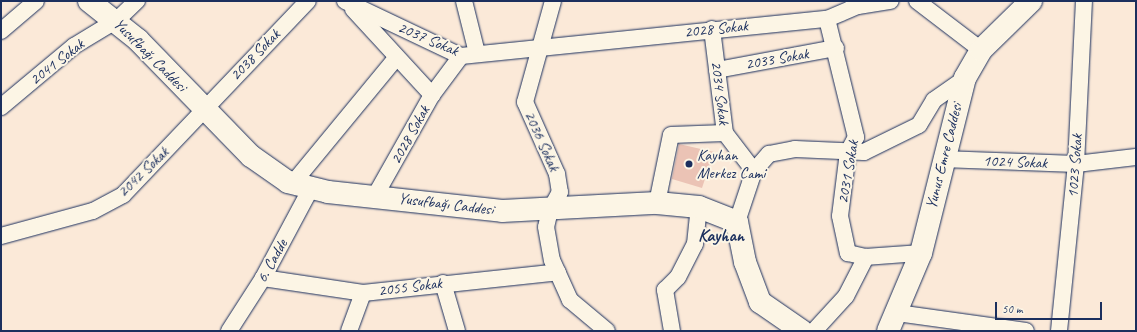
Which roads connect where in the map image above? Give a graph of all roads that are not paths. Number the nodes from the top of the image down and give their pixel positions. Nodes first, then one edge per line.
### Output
1 (36, 1) edge
2 (88, 1) edge
3 (137, 1) edge
4 (308, 1) edge
5 (345, 1) edge
6 (464, 1) edge
7 (553, 1) edge
8 (891, 1) edge
9 (917, 1) edge
10 (1031, 1) edge
11 (1084, 1) edge
12 (859, 4) edge
13 (827, 19) junction
14 (117, 20) junction
15 (712, 29) junction
16 (1, 31) edge
17 (836, 48) junction
18 (539, 49) junction
19 (982, 50) junction
20 (477, 53) junction
21 (397, 56) junction
22 (461, 56) junction
23 (717, 70) junction
24 (965, 78) junction
25 (432, 94) junction
26 (1, 107) edge
27 (202, 109) junction
28 (725, 133) junction
29 (848, 152) junction
30 (1136, 157) edge
31 (942, 159) junction
32 (1076, 164) junction
33 (754, 171) junction
34 (302, 186) junction
35 (375, 196) junction
36 (657, 203) junction
37 (699, 207) junction
38 (550, 210) junction
39 (738, 222) junction
40 (1, 236) edge
41 (921, 253) junction
42 (866, 257) junction
43 (558, 272) junction
44 (263, 278) junction
45 (443, 283) junction
46 (363, 293) junction
47 (893, 322) edge
48 (229, 331) edge
49 (349, 331) edge
50 (457, 331) edge
51 (607, 331) edge
52 (672, 331) edge
53 (802, 331) edge
54 (814, 331) edge
55 (1026, 331) edge
56 (1059, 331) edge

1 - 16 street
2 - 14 street, Yusufbağı Caddesi
3 - 14 street, 2041 Sokak
4 - 27 street, 2038 Sokak
5 - 21 street
5 - 22 street, 2037 Sokak
6 - 20 street
7 - 18 street, 2036 Sokak
8 - 12 street, 2028 Sokak
9 - 19 street
10 - 19 street, Yunus Emre Caddesi
11 - 32 street, 1023 Sokak
12 - 13 street, 2028 Sokak
13 - 15 street, 2028 Sokak
13 - 17 street, 2031 Sokak
14 - 26 street, 2041 Sokak
14 - 27 street, Yusufbağı Caddesi
15 - 18 street, 2028 Sokak
15 - 23 street, 2034 Sokak
17 - 23 street, 2033 Sokak
17 - 29 street, 2031 Sokak
18 - 20 street, 2037 Sokak
18 - 38 street, 2036 Sokak
19 - 24 street, Yunus Emre Caddesi
20 - 22 street, 2037 Sokak
21 - 25 street
21 - 34 street, 6. Cadde
22 - 25 street, 2028 Sokak
23 - 28 street, 2034 Sokak
24 - 29 street
24 - 31 street, Yunus Emre Caddesi
25 - 35 street, 2028 Sokak
27 - 34 street, Yusufbağı Caddesi
27 - 40 street, 2042 Sokak
28 - 33 street, 2034 Sokak
28 - 36 street
29 - 33 street
29 - 42 street, 2031 Sokak
30 - 32 street, 1024 Sokak
31 - 32 street, 1024 Sokak
31 - 41 street, Yunus Emre Caddesi
32 - 56 street, 1023 Sokak
33 - 39 street
34 - 35 street, Yusufbağı Caddesi
34 - 44 street, 6. Cadde
35 - 38 street, Yusufbağı Caddesi
36 - 37 street, Yusufbağı Caddesi
36 - 38 street, Yusufbağı Caddesi
37 - 39 street, Yusufbağı Caddesi
37 - 52 street
38 - 43 street, 2036 Sokak
39 - 53 street
41 - 42 street, 2031 Sokak
41 - 47 street, Yunus Emre Caddesi
42 - 54 street
43 - 45 street, 2055 Sokak
43 - 51 street, 2036 Sokak
44 - 46 street, 2055 Sokak
44 - 48 street, 6. Cadde
45 - 46 street, 2055 Sokak
45 - 50 street
46 - 49 street
47 - 55 street

